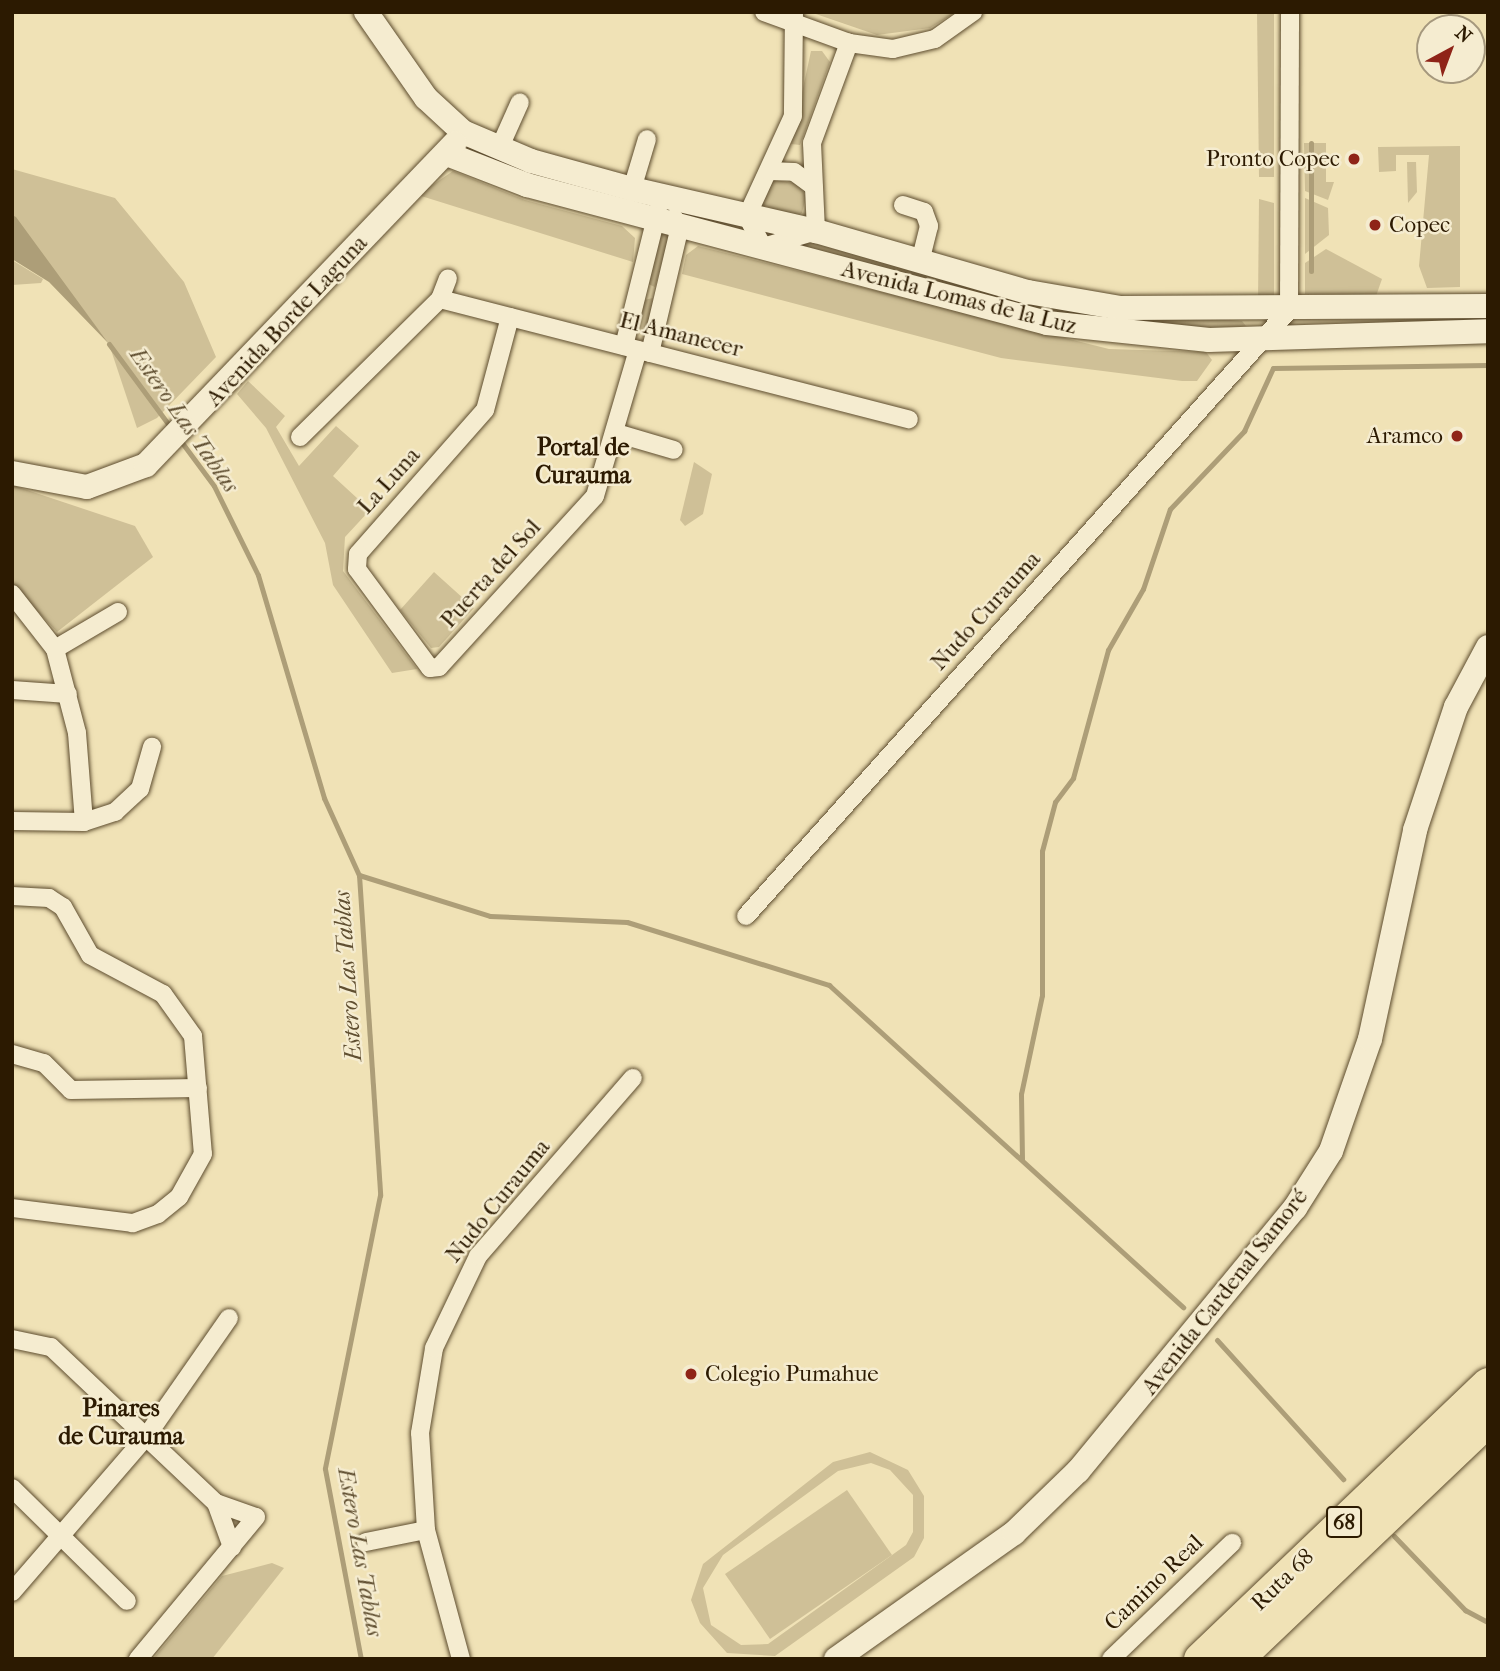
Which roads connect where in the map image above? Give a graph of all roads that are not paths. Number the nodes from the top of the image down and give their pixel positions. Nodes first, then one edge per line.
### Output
1 (366, 12) edge
2 (764, 12) edge
3 (973, 12) edge
4 (1290, 12) edge
5 (795, 16) edge
6 (849, 43) junction
7 (522, 102) dead end
8 (463, 132) junction
9 (648, 139) dead end
10 (499, 149) junction
11 (447, 154) junction
12 (769, 171) junction
13 (813, 186) junction
14 (632, 189) junction
15 (903, 205) dead end
16 (658, 208) junction
17 (747, 216) junction
18 (680, 226) junction
19 (816, 231) junction
20 (763, 247) junction
21 (920, 261) junction
22 (448, 278) dead end
23 (638, 289) junction
24 (1028, 292) junction
25 (664, 295) junction
26 (440, 299) junction
27 (1488, 306) edge
28 (1289, 310) junction
29 (510, 317) junction
30 (1020, 317) junction
31 (1488, 331) edge
32 (1264, 338) junction
33 (637, 350) junction
34 (909, 419) dead end
35 (616, 433) junction
36 (300, 437) dead end
37 (674, 450) dead end
38 (12, 472) edge
39 (12, 594) edge
40 (118, 612) dead end
41 (1488, 647) edge
42 (55, 649) junction
43 (430, 668) joint
44 (12, 690) edge
45 (68, 694) junction
46 (152, 747) dead end
47 (12, 821) edge
48 (84, 822) junction
49 (12, 896) edge
50 (746, 916) dead end
51 (12, 1054) edge
52 (633, 1078) dead end
53 (198, 1088) junction
54 (12, 1208) edge
55 (229, 1318) dead end
56 (12, 1339) edge
57 (1488, 1384) edge
58 (1488, 1419) edge
59 (146, 1437) junction
60 (12, 1488) edge
61 (216, 1503) junction
62 (61, 1530) junction
63 (426, 1530) junction
64 (366, 1542) dead end
65 (1232, 1543) dead end
66 (232, 1547) junction
67 (12, 1592) edge
68 (127, 1601) dead end
69 (138, 1659) edge
70 (461, 1659) edge
71 (836, 1659) edge
72 (1111, 1659) edge
73 (1200, 1659) edge
74 (1236, 1659) edge

1 - 8 street, Avenida Lomas de la Luz
2 - 5 street
3 - 6 street
4 - 28 street
5 - 6 street
5 - 12 street
6 - 13 street
7 - 10 street
8 - 10 street, Avenida Lomas de la Luz
8 - 11 street, Avenida Borde Laguna
9 - 14 street
10 - 14 street, Avenida Lomas de la Luz
11 - 16 street, Avenida Lomas de la Luz
11 - 38 street, Avenida Borde Laguna
12 - 13 street
12 - 17 street
13 - 19 street
14 - 16 street, Avenida Lomas de la Luz
15 - 21 street, Avenida Lomas de la Luz
16 - 17 street, Avenida Lomas de la Luz
16 - 18 street, Avenida Lomas de la Luz
16 - 23 street, Puerta del Sol
17 - 19 street, Avenida Lomas de la Luz
17 - 20 street
18 - 20 street, Avenida Lomas de la Luz
18 - 25 street, Puerta del Sol
19 - 20 street
19 - 21 street, Avenida Lomas de la Luz
20 - 30 street, Avenida Lomas de la Luz
21 - 24 street, Avenida Lomas de la Luz
22 - 26 street
23 - 25 street
23 - 33 street, Puerta del Sol
24 - 28 street, Avenida Lomas de la Luz
24 - 30 street
25 - 33 street, Puerta del Sol
26 - 29 street, El Amanecer
26 - 36 street
27 - 28 street, Avenida Lomas de la Luz
28 - 32 street, Nudo Curauma
29 - 33 street, El Amanecer
29 - 43 street, La Luna
30 - 32 street, Avenida Lomas de la Luz
31 - 32 street, Avenida Lomas de la Luz
32 - 50 street, Nudo Curauma
33 - 34 street, El Amanecer
33 - 35 street, Puerta del Sol
35 - 37 street
35 - 43 street, Puerta del Sol
39 - 42 street
40 - 42 street
41 - 71 street, Avenida Cardenal Samoré
42 - 45 street
44 - 45 street
45 - 48 street
46 - 48 street
47 - 48 street
49 - 53 street
51 - 53 street
52 - 63 street, Nudo Curauma
53 - 54 street
55 - 59 street
56 - 59 street
57 - 73 highway, Ruta 68 / 68
58 - 74 highway, Ruta 68 / 68
59 - 61 street
59 - 62 street
60 - 62 street
61 - 66 street
61 - 66 street
62 - 67 street
62 - 68 street
63 - 64 street
63 - 70 street, Nudo Curauma
65 - 72 street, Camino Real
66 - 69 street

